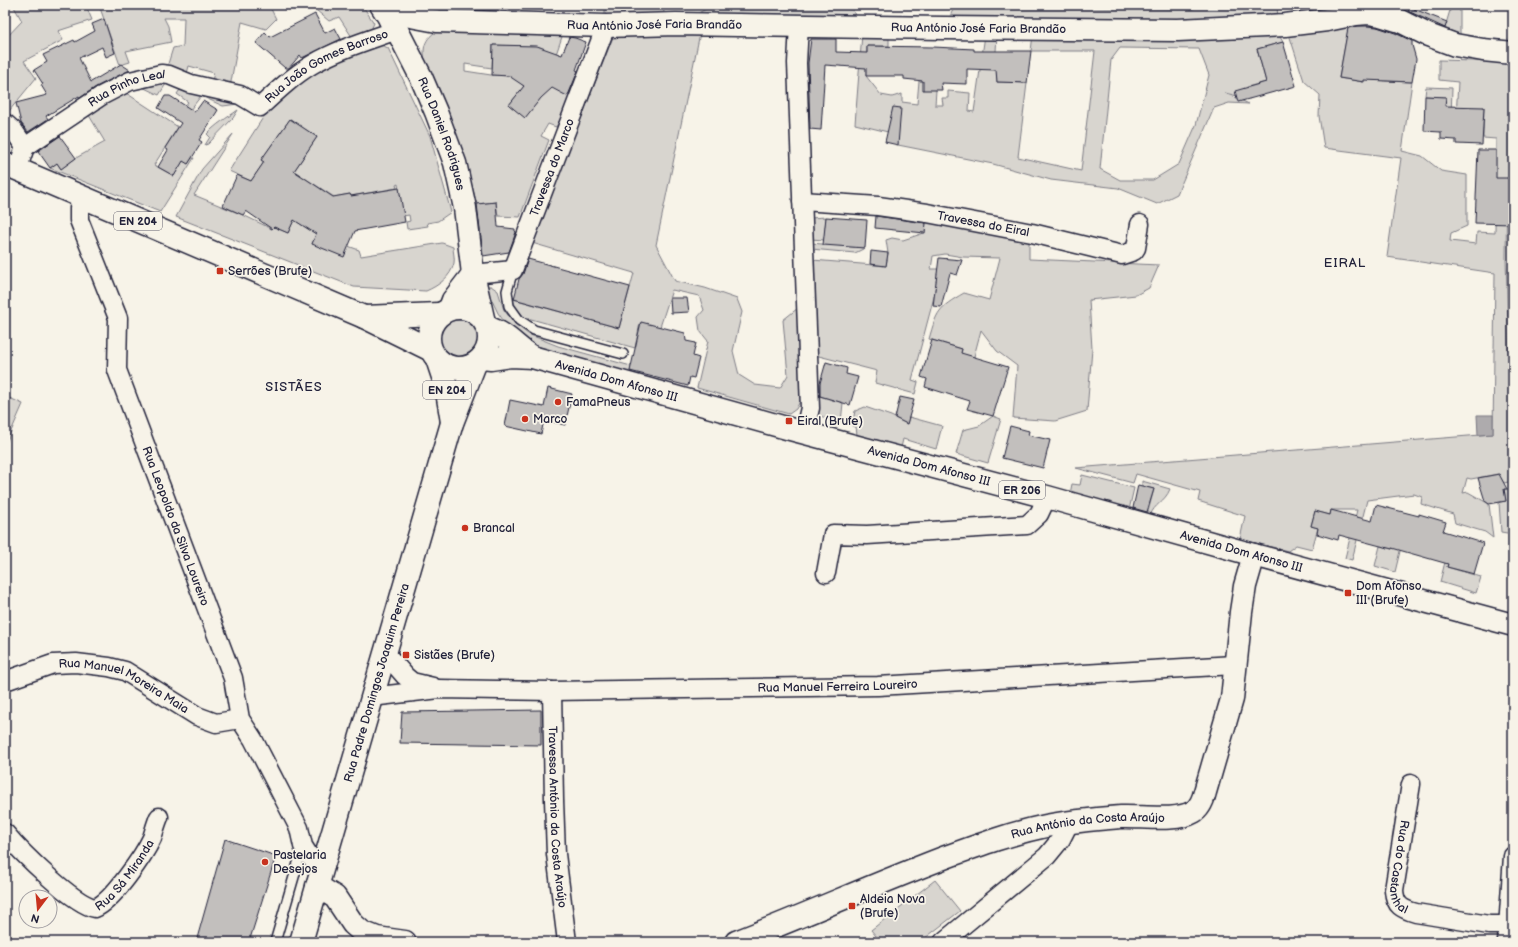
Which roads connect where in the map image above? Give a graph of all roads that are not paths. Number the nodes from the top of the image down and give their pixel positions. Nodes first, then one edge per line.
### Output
1 (392, 24) edge
2 (799, 25) junction
3 (606, 26) junction
4 (1513, 53) edge
5 (260, 107) joint
6 (5, 123) edge
7 (26, 147) junction
8 (11, 167) edge
9 (83, 197) junction
10 (802, 201) junction
11 (1140, 224) dead end
12 (513, 270) junction
13 (473, 274) junction
14 (445, 311) junction
15 (364, 317) junction
16 (486, 323) junction
17 (434, 354) junction
18 (623, 354) dead end
19 (532, 356) junction
20 (479, 361) junction
21 (452, 423) junction
22 (804, 433) junction
23 (1047, 497) junction
24 (1254, 556) junction
25 (826, 573) dead end
26 (1513, 625) edge
27 (385, 653) junction
28 (1234, 665) junction
29 (5, 681) edge
30 (439, 689) junction
31 (552, 691) junction
32 (371, 697) junction
33 (240, 719) junction
34 (1411, 784) dead end
35 (158, 818) dead end
36 (1070, 821) junction
37 (5, 833) edge
38 (332, 837) junction
39 (303, 846) junction
40 (1513, 856) edge
41 (320, 877) junction
42 (1509, 930) edge
43 (361, 937) edge
44 (744, 940) edge
45 (275, 942) edge
46 (301, 942) edge
47 (405, 942) edge
48 (567, 942) edge
49 (942, 942) edge

1 - 3 main road, Rua António José Faria Brandão
1 - 5 street, Rua João Gomes Barroso
1 - 13 main road, Rua Daniel Rodrigues
2 - 3 main road, Rua António José Faria Brandão
2 - 4 main road, Rua António José Faria Brandão
2 - 10 street
3 - 12 street, Travessa do Marco
5 - 7 street, Rua Pinho Leal
6 - 7 street
7 - 8 street
8 - 9 main road, EN 204
9 - 15 main road, EN 204
9 - 33 street, Rua Leopoldo da Silva Loureiro
10 - 11 street, Travessa do Eiral
10 - 22 street
12 - 13 street
12 - 18 lane
13 - 14 main road
13 - 16 main road, Rua Daniel Rodrigues
14 - 15 main road, EN 204
14 - 16 main road, EN 204
14 - 17 main road, EN 204
15 - 17 main road, EN 204
16 - 19 main road, Avenida Dom Afonso III / ER 206
16 - 20 main road, EN 204
17 - 20 main road, EN 204
17 - 21 main road, Rua Padre Domingos Joaquim Pereira / EN 204
19 - 20 main road, Avenida Dom Afonso III / ER 206
19 - 22 main road, Avenida Dom Afonso III / ER 206
20 - 21 main road, Rua Padre Domingos Joaquim Pereira / EN 204
21 - 27 main road, Rua Padre Domingos Joaquim Pereira / EN 204
22 - 23 main road, Avenida Dom Afonso III / ER 206
23 - 24 main road, Avenida Dom Afonso III / ER 206
23 - 25 street
24 - 26 main road, Avenida Dom Afonso III / ER 206
24 - 28 main road, Rua António da Costa Araújo
27 - 30 street, Rua Manuel Ferreira Loureiro
27 - 32 main road, Rua Padre Domingos Joaquim Pereira / EN 204
28 - 31 street, Rua Manuel Ferreira Loureiro
28 - 36 main road, Rua António da Costa Araújo
29 - 33 street, Rua Manuel Moreira Maia
30 - 31 street, Rua Manuel Ferreira Loureiro
30 - 32 street, Rua Manuel Ferreira Loureiro
31 - 48 street, Travessa António da Costa Araújo
32 - 38 main road, Rua Padre Domingos Joaquim Pereira / EN 204
33 - 39 street, Rua Leopoldo da Silva Loureiro
34 - 42 street, Rua do Castanhal
35 - 37 street, Rua Sá Miranda
36 - 44 main road, Rua António da Costa Araújo
36 - 49 street
38 - 39 street
38 - 41 main road, Rua Padre Domingos Joaquim Pereira / EN 204
39 - 41 street, Rua Leopoldo da Silva Loureiro
39 - 45 lane
40 - 42 street
41 - 43 main road
41 - 46 main road, Rua Padre Domingos Joaquim Pereira / EN 204
43 - 47 main road

